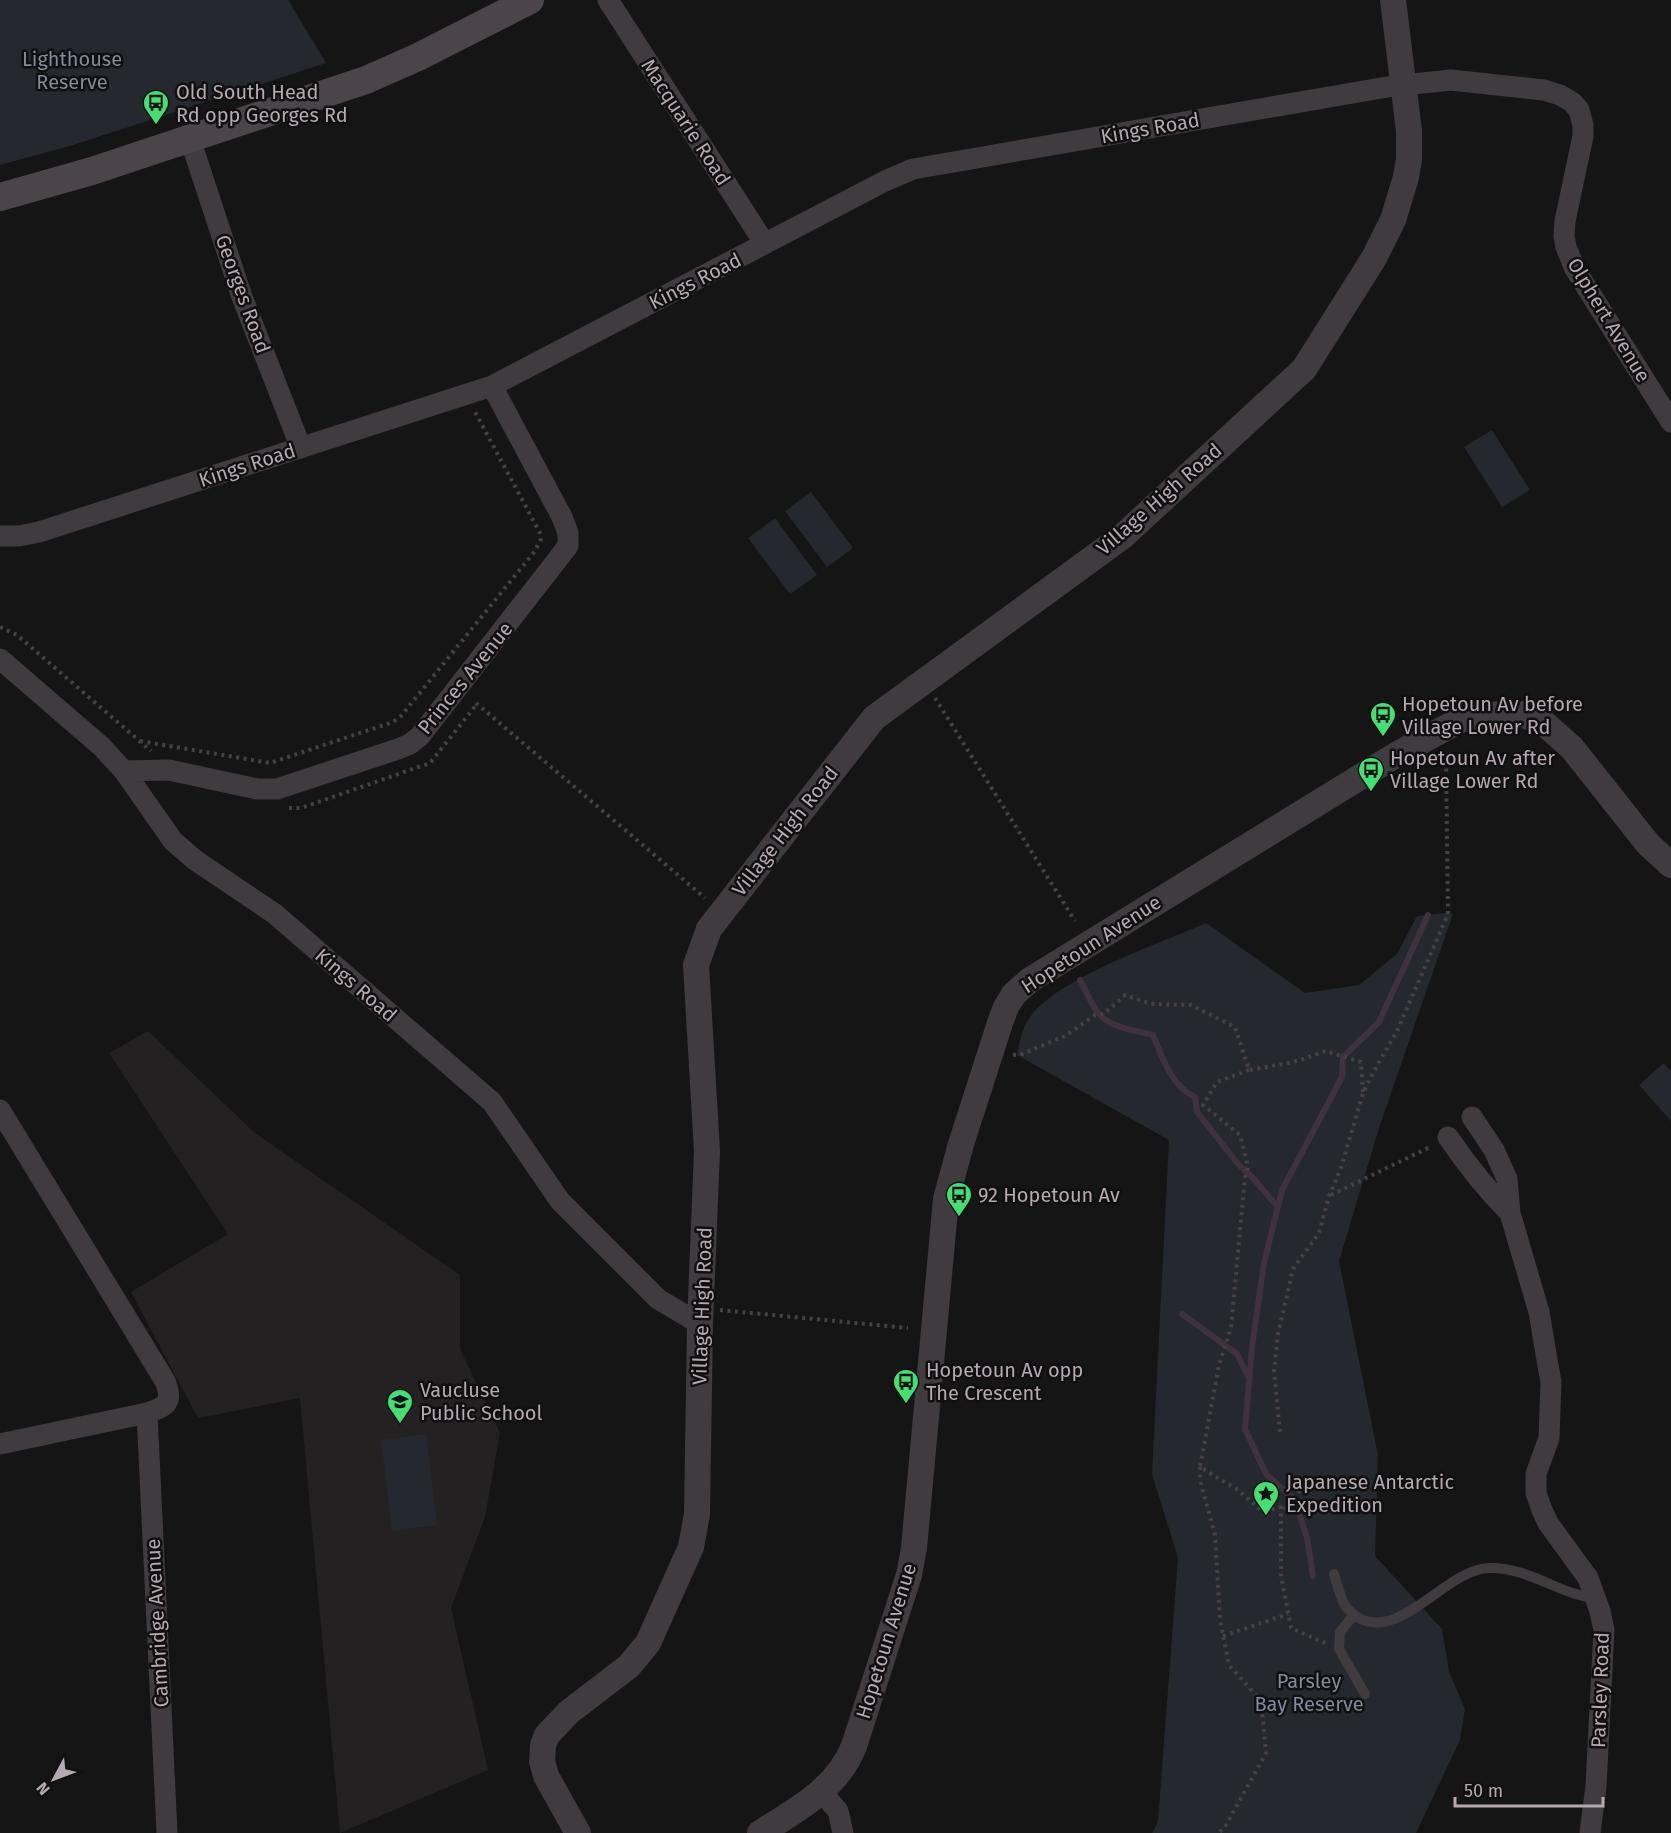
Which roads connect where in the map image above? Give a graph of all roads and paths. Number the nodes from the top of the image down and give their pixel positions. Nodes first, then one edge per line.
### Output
1 (530, 0) edge
2 (608, 0) edge
3 (1393, 0) edge
4 (1404, 86) junction
5 (190, 139) junction
6 (0, 197) edge
7 (765, 244) junction
8 (492, 386) junction
9 (472, 407) dead end
10 (1671, 422) edge
11 (301, 448) junction
12 (0, 536) edge
13 (0, 627) edge
14 (0, 659) edge
15 (924, 681) junction
16 (458, 687) junction
17 (1446, 760) dead end
18 (124, 771) junction
19 (1671, 865) edge
20 (722, 913) junction
21 (1075, 921) dead end
22 (1022, 1054) dead end
23 (1249, 1070) junction
24 (1363, 1093) junction
25 (0, 1110) edge
26 (1472, 1117) dead end
27 (6, 1132) edge
28 (1448, 1137) joint
29 (1329, 1196) junction
30 (1510, 1213) junction
31 (700, 1316) junction
32 (908, 1328) dead end
33 (147, 1413) junction
34 (1280, 1432) dead end
35 (0, 1444) edge
36 (1200, 1467) junction
37 (1305, 1485) dead end
38 (1285, 1506) junction
39 (1334, 1574) dead end
40 (1596, 1598) junction
41 (1288, 1614) junction
42 (1354, 1615) junction
43 (1223, 1636) junction
44 (1339, 1650) junction
45 (1365, 1694) dead end
46 (822, 1791) junction
47 (167, 1833) edge
48 (578, 1833) edge
49 (760, 1833) edge
50 (843, 1833) edge
51 (1219, 1833) edge
52 (1590, 1833) edge

1 - 5 main road
2 - 7 street, Macquarie Road
3 - 4 street, Village High Road
4 - 7 street, Kings Road
4 - 10 street, Olphert Avenue
4 - 15 street, Village High Road
5 - 6 main road
5 - 11 street, Georges Road
7 - 8 street, Kings Road
8 - 11 street, Kings Road
8 - 16 street, Princes Avenue
9 - 13 path
11 - 12 street, Kings Road
14 - 18 street, Kings Road
15 - 20 street, Village High Road
15 - 21 path
16 - 18 street, Princes Avenue
16 - 20 path
17 - 24 path
18 - 31 street, Kings Road
19 - 46 street, Hopetoun Avenue
20 - 31 street, Village High Road
22 - 23 path
23 - 24 path
23 - 36 path
24 - 29 path
25 - 27 street
26 - 30 street, Parsley Road
27 - 33 street
28 - 29 path
28 - 30 street, Parsley Road
29 - 34 path
30 - 40 street, Parsley Road
31 - 32 path
31 - 48 street, Village High Road
33 - 35 street
33 - 47 street, Cambridge Avenue
36 - 38 path
36 - 43 path
37 - 38 path
38 - 41 path
39 - 42 lane
40 - 42 lane
40 - 52 street, Parsley Road
41 - 43 path
41 - 44 path
42 - 44 lane
43 - 51 path
44 - 45 lane
46 - 49 street, Hopetoun Avenue
46 - 50 street

